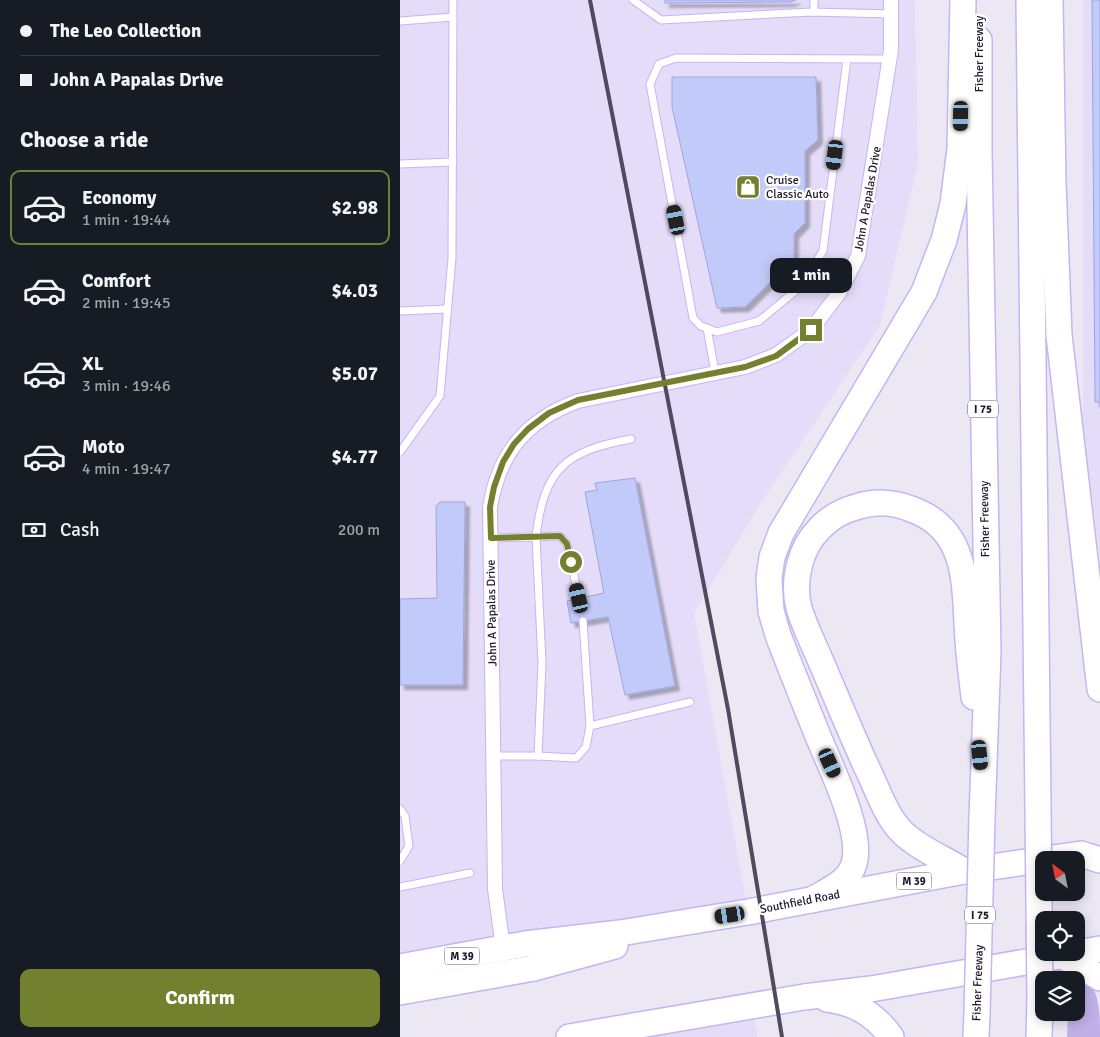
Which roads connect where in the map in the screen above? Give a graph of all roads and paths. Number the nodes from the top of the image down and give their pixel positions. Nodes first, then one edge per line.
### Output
1 (453, 0) edge
2 (633, 0) edge
3 (814, 0) edge
4 (891, 0) edge
5 (963, 0) edge
6 (979, 0) edge
7 (1029, 0) edge
8 (1050, 0) edge
9 (814, 12) junction
10 (891, 14) junction
11 (453, 17) junction
12 (400, 21) edge
13 (847, 59) junction
14 (889, 59) junction
15 (452, 162) junction
16 (400, 164) edge
17 (447, 309) junction
18 (400, 311) edge
19 (707, 328) junction
20 (715, 372) junction
21 (631, 439) dead end
22 (400, 452) edge
23 (536, 537) junction
24 (491, 538) junction
25 (579, 598) dead end
26 (582, 621) dead end
27 (1100, 689) edge
28 (690, 702) dead end
29 (590, 726) junction
30 (493, 756) junction
31 (538, 756) junction
32 (983, 773) junction
33 (400, 809) edge
34 (1091, 857) edge
35 (400, 861) edge
36 (964, 871) junction
37 (470, 873) dead end
38 (400, 887) edge
39 (812, 900) junction
40 (662, 926) junction
41 (503, 948) junction
42 (1100, 949) edge
43 (1085, 952) edge
44 (1035, 961) edge
45 (1071, 961) edge
46 (400, 967) edge
47 (1100, 978) edge
48 (400, 992) edge
49 (804, 997) junction
50 (977, 1025) edge
51 (569, 1037) edge
52 (891, 1037) edge
53 (1039, 1037) edge

1 - 11 lane
2 - 9 lane
3 - 9 lane
4 - 10 street, John A Papalas Drive
5 - 39 highway
6 - 32 highway, Fisher Freeway / I 75
7 - 53 highway, bridge
8 - 27 highway
9 - 10 lane
10 - 14 street, John A Papalas Drive
11 - 12 lane
11 - 15 lane
13 - 14 lane
13 - 19 lane
13 - 19 lane
14 - 20 street, John A Papalas Drive
15 - 16 lane
15 - 17 lane
17 - 18 lane
17 - 22 lane
19 - 20 lane
20 - 24 street, John A Papalas Drive
21 - 23 lane
23 - 24 lane
23 - 25 lane
23 - 31 lane
24 - 30 street, John A Papalas Drive
26 - 29 lane
28 - 29 lane
29 - 31 lane
30 - 31 lane
30 - 41 street, John A Papalas Drive
32 - 36 highway
32 - 50 highway, Fisher Freeway / I 75, bridge
33 - 35 lane
34 - 36 highway, Southfield Road / M 39
36 - 39 highway, Southfield Road / M 39
37 - 38 lane
39 - 40 highway, Southfield Road / M 39
40 - 41 highway, Southfield Road / M 39
40 - 48 highway
41 - 46 highway, Southfield Road / M 39
42 - 43 highway
44 - 49 highway
45 - 47 highway
49 - 51 highway
49 - 52 highway

